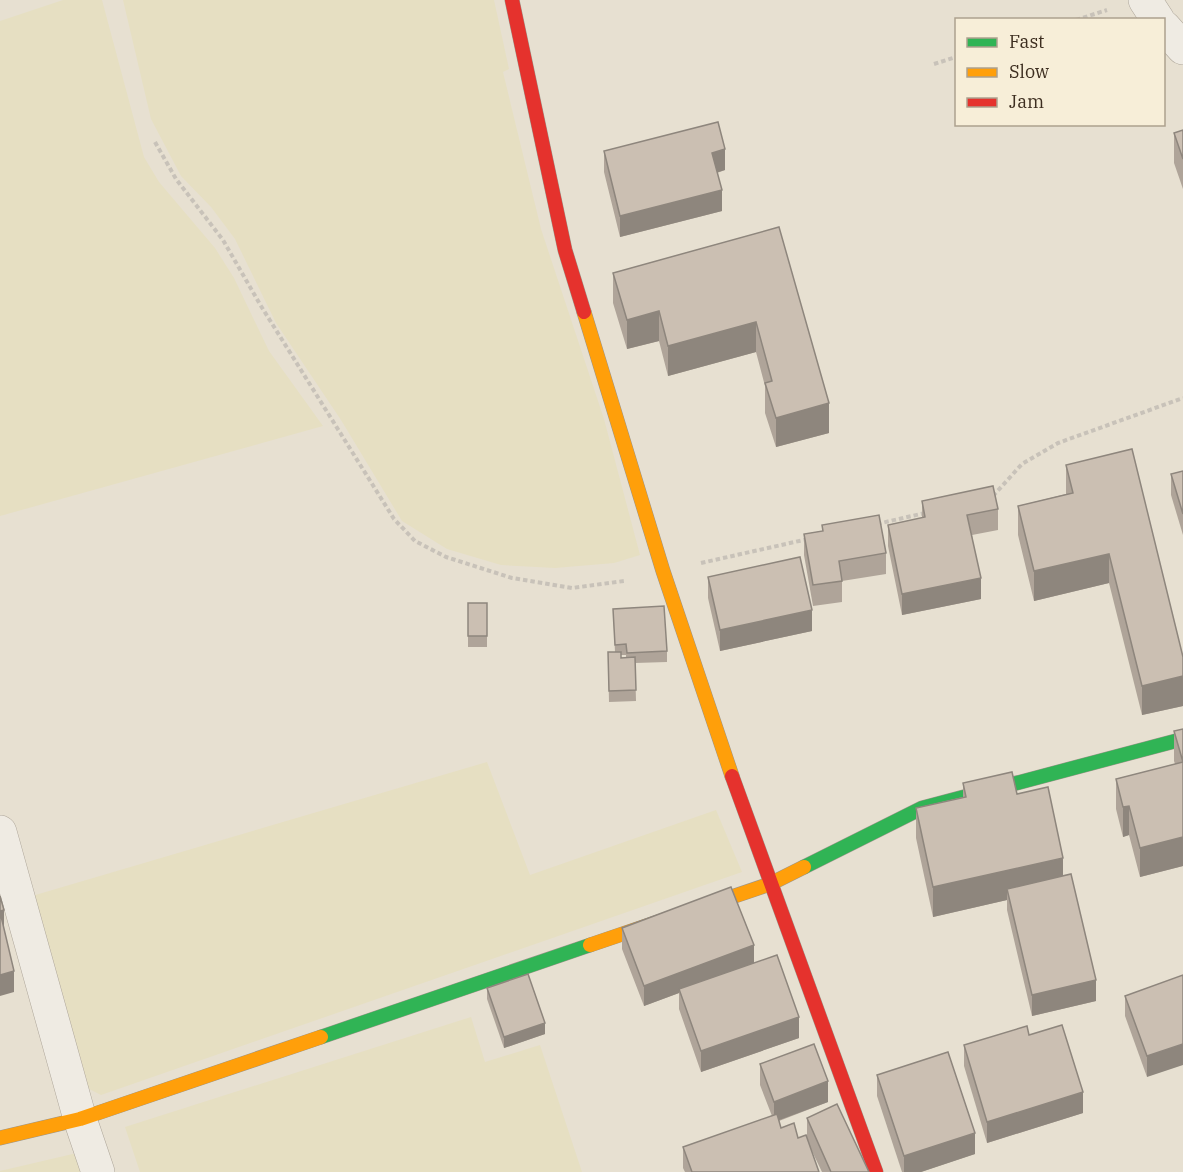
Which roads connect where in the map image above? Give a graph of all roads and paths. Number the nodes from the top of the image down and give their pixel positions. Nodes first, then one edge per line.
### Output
1 (512, 0) edge
2 (1145, 0) edge
3 (1157, 18) edge
4 (1165, 28) edge
5 (1183, 48) edge
6 (955, 58) edge
7 (934, 64) dead end
8 (155, 142) dead end
9 (1183, 398) edge
10 (990, 499) edge
11 (933, 512) edge
12 (875, 524) edge
13 (817, 537) edge
14 (665, 571) junction
15 (1183, 739) edge
16 (0, 832) edge
17 (770, 884) junction
18 (80, 1119) junction
19 (0, 1138) edge
20 (98, 1172) edge
21 (876, 1172) edge

1 - 14 street
2 - 3 street
4 - 5 street
6 - 7 path
8 - 14 path
9 - 10 path
11 - 12 path
13 - 14 path
14 - 17 street
15 - 17 street
16 - 18 street
17 - 18 street
17 - 21 street
18 - 19 street
18 - 20 street

